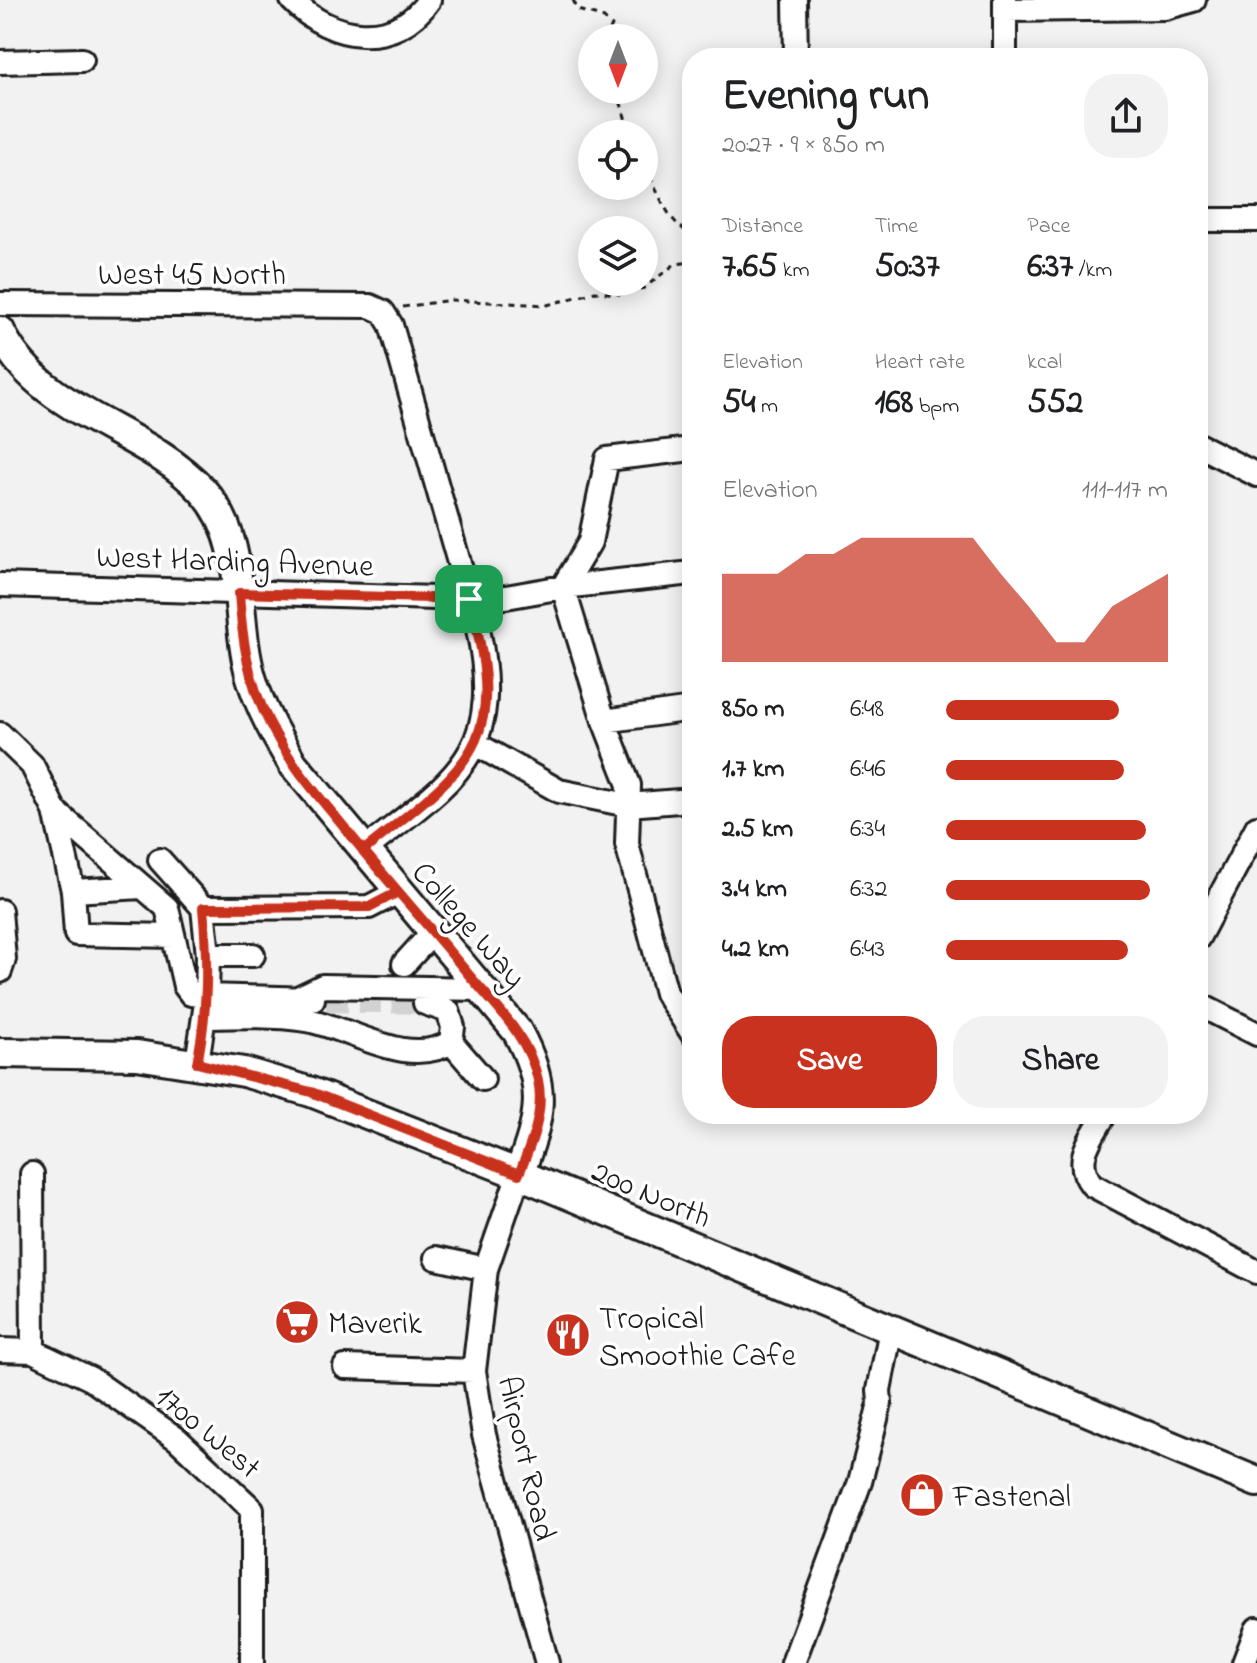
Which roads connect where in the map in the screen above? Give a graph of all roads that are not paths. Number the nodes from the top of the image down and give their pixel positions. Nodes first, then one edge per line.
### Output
1 (292, 0) edge
2 (429, 0) edge
3 (795, 0) edge
4 (1194, 0) edge
5 (1005, 5) edge
6 (796, 48) edge
7 (1005, 48) edge
8 (82, 60) dead end
9 (0, 62) edge
10 (1208, 220) edge
11 (1257, 220) edge
12 (0, 304) edge
13 (0, 331) edge
14 (682, 450) edge
15 (1208, 450) edge
16 (1257, 475) edge
17 (682, 574) edge
18 (0, 585) edge
19 (563, 587) junction
20 (239, 593) junction
21 (469, 599) junction
22 (682, 710) edge
23 (604, 721) junction
24 (0, 734) edge
25 (476, 744) junction
26 (682, 801) edge
27 (628, 805) junction
28 (55, 811) junction
29 (1257, 827) edge
30 (363, 851) junction
31 (160, 860) dead end
32 (142, 887) junction
33 (73, 891) junction
34 (398, 892) junction
35 (203, 908) junction
36 (0, 911) edge
37 (1208, 919) edge
38 (433, 932) junction
39 (173, 936) junction
40 (208, 955) junction
41 (253, 955) dead end
42 (404, 964) dead end
43 (0, 971) edge
44 (481, 989) junction
45 (300, 997) junction
46 (326, 1001) tunnel mouth
47 (425, 1003) tunnel mouth
48 (207, 1007) junction
49 (1208, 1009) edge
50 (682, 1018) edge
51 (1257, 1034) edge
52 (451, 1042) junction
53 (0, 1053) edge
54 (197, 1063) junction
55 (483, 1079) dead end
56 (1100, 1124) edge
57 (32, 1174) dead end
58 (519, 1174) junction
59 (436, 1258) dead end
60 (486, 1269) junction
61 (1257, 1272) edge
62 (891, 1329) junction
63 (0, 1350) edge
64 (33, 1351) junction
65 (345, 1367) dead end
66 (474, 1371) junction
67 (1257, 1482) edge
68 (1257, 1629) edge
69 (252, 1663) edge
70 (547, 1663) edge
71 (793, 1663) edge
72 (1244, 1663) edge

1 - 2 street
3 - 6 street
4 - 5 street
5 - 7 street
8 - 9 street
10 - 11 street
12 - 21 street, West 45 North
13 - 20 main road, College Way
14 - 19 street
15 - 16 street
17 - 19 street, West Harding Avenue
18 - 20 street, West Harding Avenue
19 - 21 street, West Harding Avenue
19 - 23 street
20 - 21 street, West Harding Avenue
20 - 30 main road, College Way
21 - 25 street
22 - 23 street
23 - 27 street
24 - 28 street
25 - 27 street
25 - 30 street
26 - 27 street
27 - 50 street
28 - 32 street
28 - 33 street
29 - 37 street
30 - 34 main road, College Way
31 - 35 street
32 - 33 street
32 - 39 street
33 - 39 street
34 - 35 street
34 - 38 main road, College Way
35 - 40 street
36 - 43 street
38 - 42 street
38 - 44 main road, College Way
39 - 48 street
40 - 41 street
40 - 48 street
44 - 45 street
44 - 58 main road, College Way
45 - 46 street
45 - 48 street
47 - 52 street
48 - 52 street
48 - 54 street
49 - 51 street
52 - 55 street
53 - 54 main road, 200 North
54 - 58 main road, 200 North
56 - 61 street
57 - 64 street
58 - 60 street, Airport Road
58 - 62 main road, 200 North
59 - 60 street
60 - 66 street, Airport Road
62 - 67 main road, 200 North
62 - 71 street
63 - 64 street, 1700 West
64 - 69 street, 1700 West
65 - 66 street
66 - 70 street, Airport Road
68 - 72 street

